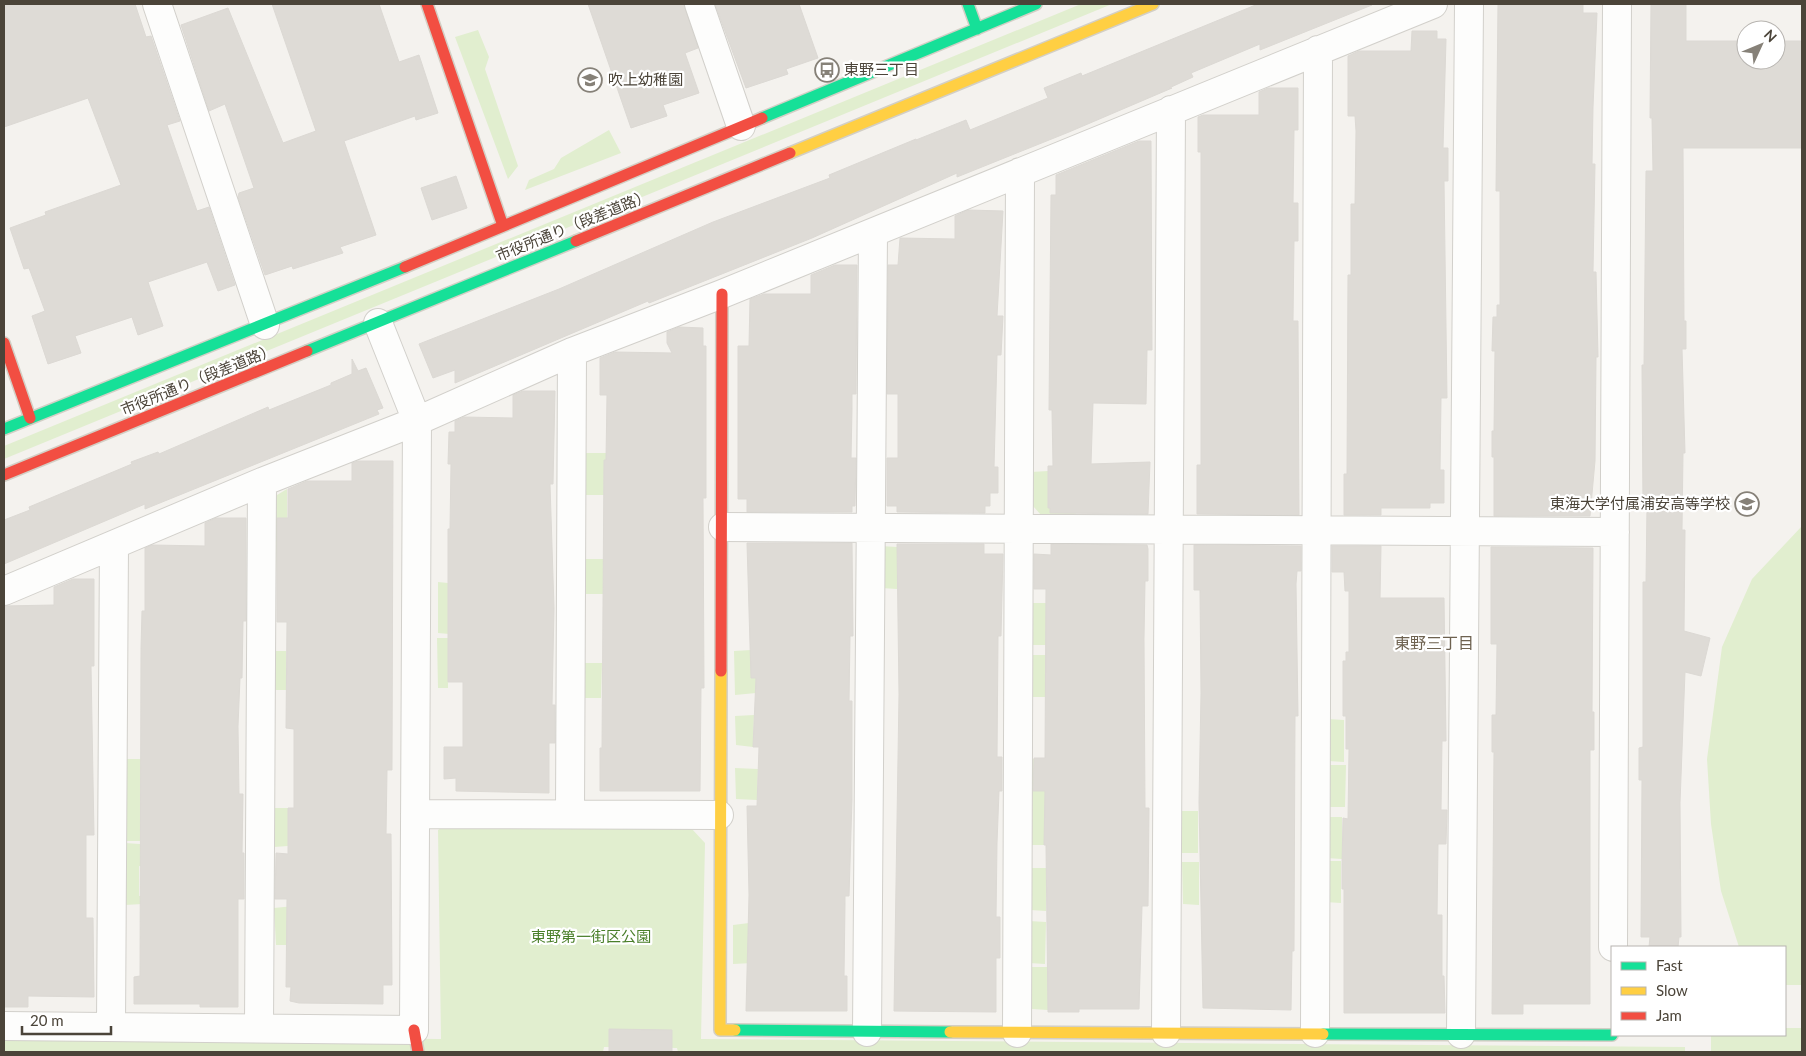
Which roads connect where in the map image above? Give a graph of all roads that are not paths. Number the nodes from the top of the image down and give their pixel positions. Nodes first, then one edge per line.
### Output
1 (157, 4) edge
2 (427, 4) edge
3 (699, 4) edge
4 (968, 4) edge
5 (1036, 4) edge
6 (1153, 4) edge
7 (1433, 4) edge
8 (1469, 4) edge
9 (1617, 4) edge
10 (976, 29) junction
11 (1318, 50) junction
12 (1170, 110) junction
13 (741, 126) junction
14 (1020, 172) junction
15 (503, 226) junction
16 (873, 232) junction
17 (722, 294) junction
18 (378, 322) junction
19 (266, 325) junction
20 (4, 343) edge
21 (572, 352) junction
22 (30, 418) junction
23 (417, 420) junction
24 (4, 429) edge
25 (4, 475) edge
26 (262, 482) junction
27 (723, 527) junction
28 (869, 528) junction
29 (1019, 530) junction
30 (1168, 530) junction
31 (1316, 531) junction
32 (1466, 531) junction
33 (1615, 532) junction
34 (114, 545) junction
35 (4, 591) edge
36 (570, 813) junction
37 (415, 814) junction
38 (719, 815) junction
39 (1613, 946) edge
40 (4, 1026) edge
41 (111, 1026) junction
42 (259, 1027) junction
43 (867, 1032) junction
44 (1017, 1033) junction
45 (1166, 1033) junction
46 (1315, 1033) junction
47 (1461, 1034) junction
48 (1611, 1035) edge
49 (416, 1041) edge

1 - 19 street
2 - 15 street
3 - 13 street
4 - 10 street
5 - 10 street, 市役所通り（段差道路）
6 - 18 street, 市役所通り（段差道路）
7 - 11 street
8 - 32 street
9 - 33 street
10 - 13 street, 市役所通り（段差道路）
11 - 12 street
11 - 31 street
12 - 14 street
12 - 30 street
13 - 15 street, 市役所通り（段差道路）
14 - 16 street
14 - 29 street
15 - 19 street, 市役所通り（段差道路）
16 - 17 street
16 - 28 street
17 - 21 street
17 - 27 street
18 - 23 street
18 - 25 street, 市役所通り（段差道路）
19 - 22 street, 市役所通り（段差道路）
20 - 22 street
21 - 23 street
21 - 36 street
22 - 24 street, 市役所通り（段差道路）
23 - 26 street
23 - 37 street
26 - 34 street
26 - 42 street
27 - 28 street
27 - 38 street
28 - 29 street
28 - 43 street
29 - 30 street
29 - 44 street
30 - 31 street
30 - 45 street
31 - 32 street
31 - 46 street
32 - 33 street
32 - 47 street
33 - 39 street
34 - 35 street
34 - 41 street
36 - 37 street
36 - 38 street
37 - 49 street
38 - 43 street
40 - 41 street
41 - 42 street
42 - 49 street
43 - 44 street
44 - 45 street
45 - 46 street
46 - 47 street
47 - 48 street

